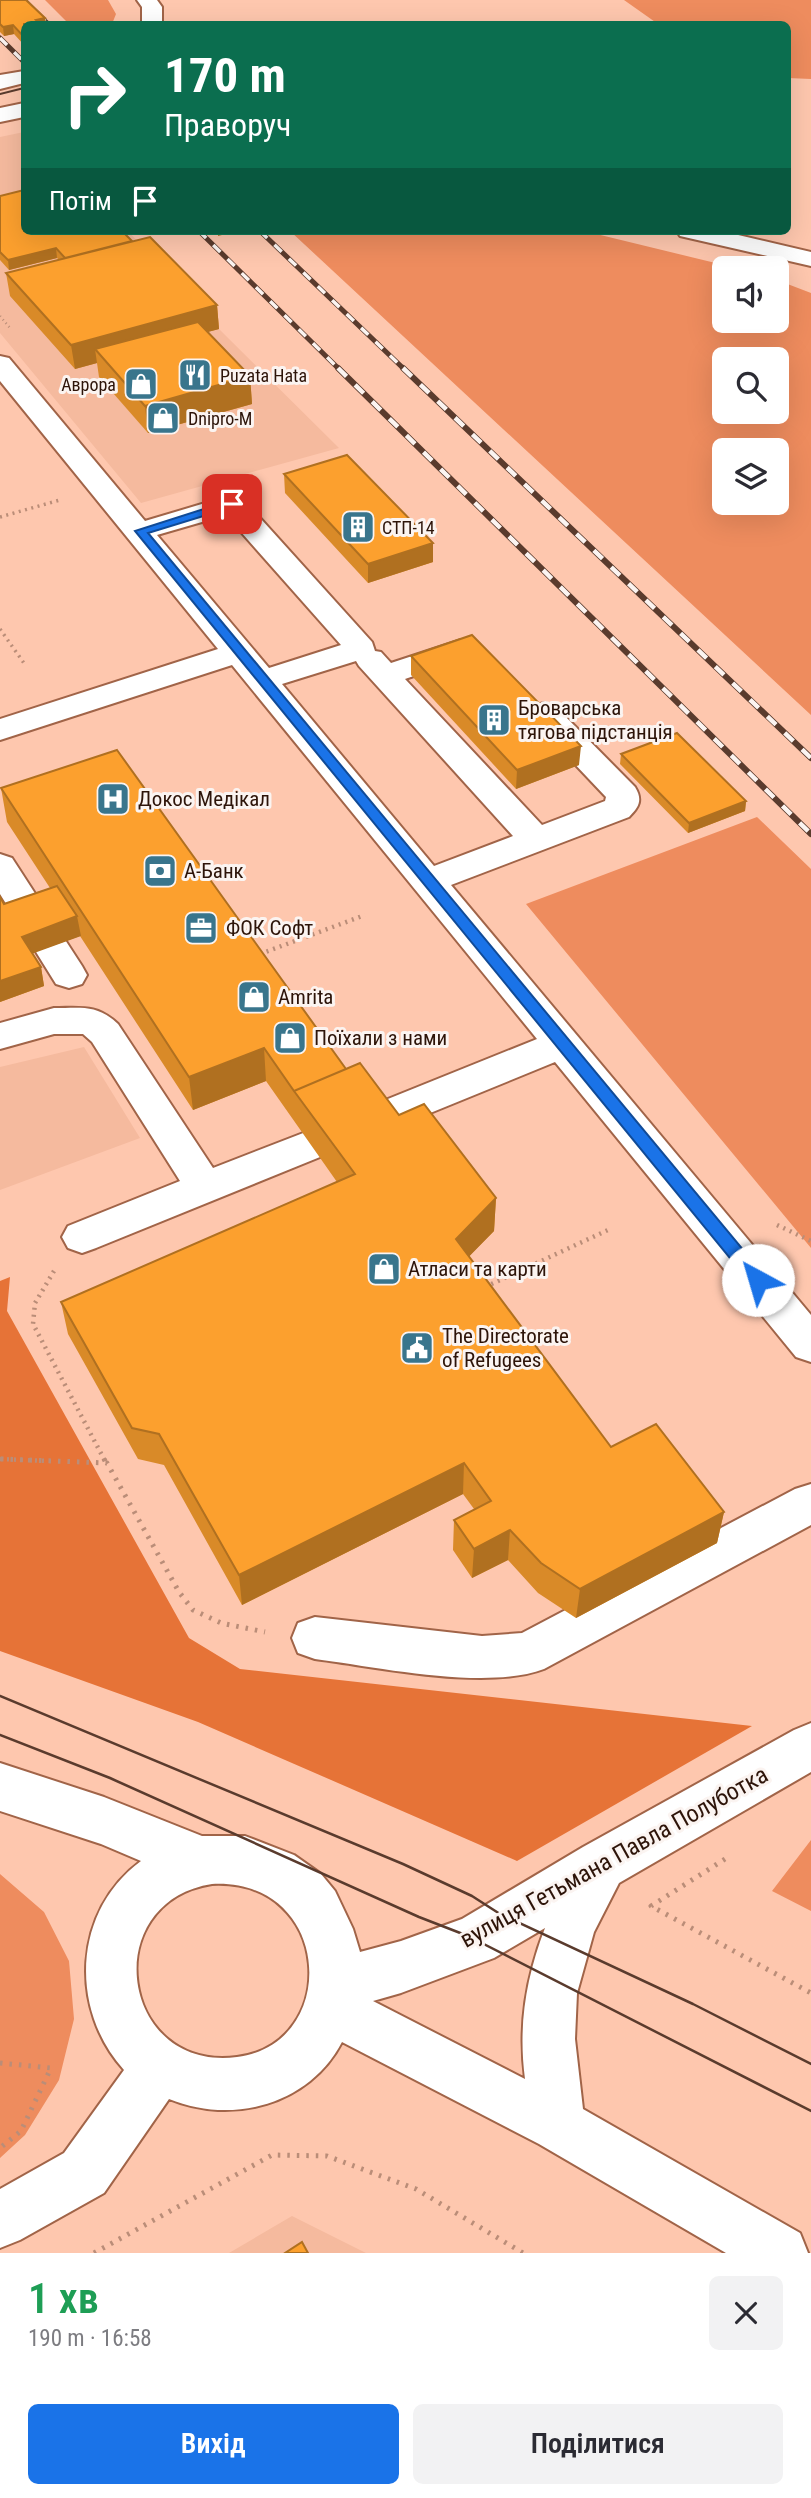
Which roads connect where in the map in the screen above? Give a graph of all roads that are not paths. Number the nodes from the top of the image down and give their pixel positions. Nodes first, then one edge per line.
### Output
1 (147, 0) edge
2 (152, 21) edge
3 (21, 78) edge
4 (0, 82) edge
5 (21, 111) edge
6 (0, 115) edge
7 (707, 235) edge
8 (811, 258) edge
9 (0, 364) edge
10 (141, 531) junction
11 (361, 649) junction
12 (240, 652) junction
13 (485, 653) edge
14 (385, 675) junction
15 (263, 680) junction
16 (523, 692) edge
17 (0, 730) edge
18 (536, 840) junction
19 (0, 866) edge
20 (430, 880) junction
21 (69, 975) dead end
22 (0, 1036) edge
23 (564, 1043) junction
24 (377, 1119) edge
25 (311, 1145) edge
26 (205, 1188) junction
27 (82, 1237) road end
28 (811, 1345) edge
29 (811, 1503) edge
30 (314, 1638) road end
31 (811, 1746) edge
32 (0, 1787) edge
33 (201, 1861) junction
34 (601, 1865) junction
35 (331, 1995) junction
36 (157, 2069) junction
37 (558, 2125) junction
38 (0, 2220) edge
39 (780, 2253) edge

1 - 2 main road
3 - 4 main road
5 - 6 main road
7 - 8 main road
9 - 10 main road
10 - 11 main road
10 - 12 main road
11 - 14 main road
11 - 15 main road
12 - 15 main road
12 - 17 main road
13 - 14 main road
14 - 18 main road
15 - 20 main road
16 - 18 main road
18 - 20 main road
19 - 21 main road
20 - 23 main road
22 - 26 main road
23 - 24 main road
23 - 28 main road
25 - 26 main road
26 - 27 main road
29 - 30 main road
31 - 34 main road, вулиця Гетьмана Павла Полуботка
32 - 33 main road
33 - 35 main road
33 - 36 main road
34 - 35 main road, вулиця Гетьмана Павла Полуботка
34 - 37 main road
35 - 36 main road
35 - 37 main road
36 - 38 main road
37 - 39 main road

